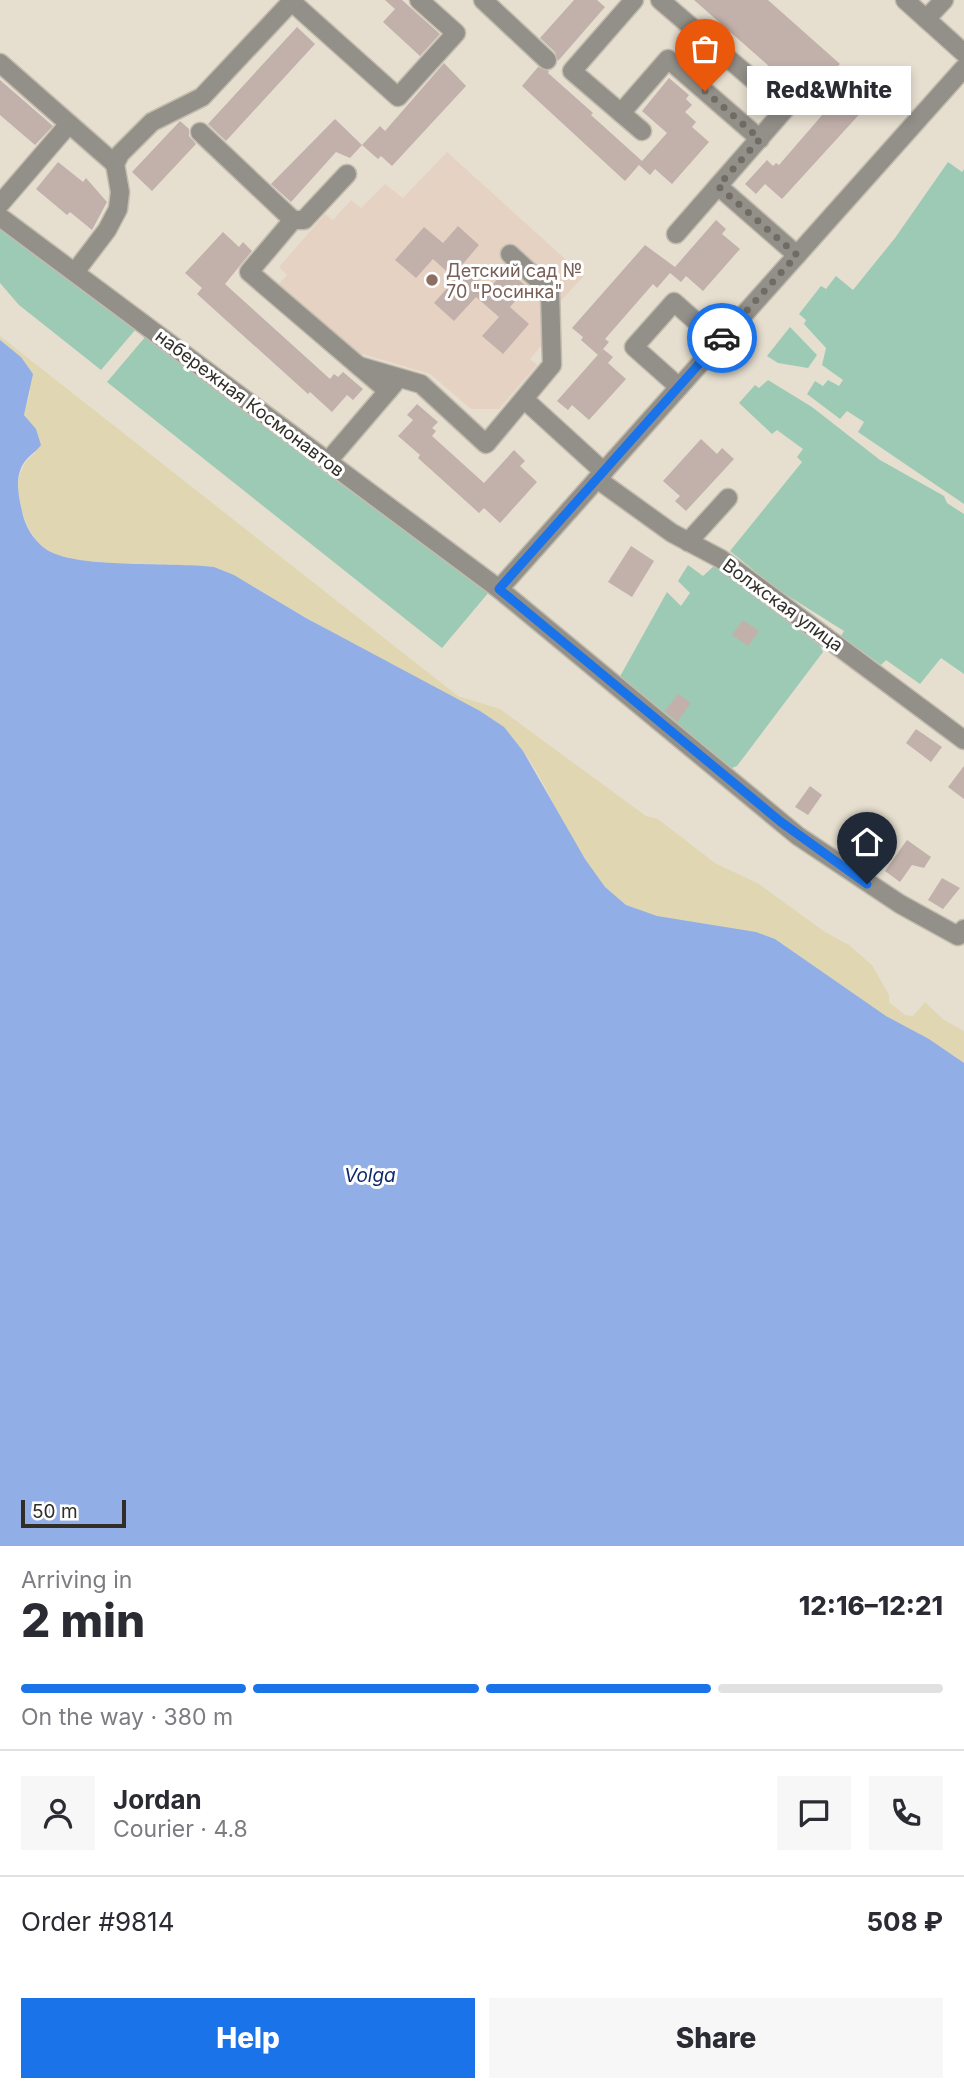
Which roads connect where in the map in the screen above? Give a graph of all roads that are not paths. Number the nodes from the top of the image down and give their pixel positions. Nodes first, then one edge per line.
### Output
1 (419, 0) edge
2 (483, 0) edge
3 (634, 0) edge
4 (660, 0) edge
5 (905, 0) edge
6 (944, 0) edge
7 (293, 1) edge
8 (926, 19) junction
9 (964, 53) edge
10 (0, 63) edge
11 (964, 68) edge
12 (572, 71) junction
13 (179, 110) junction
14 (621, 113) junction
15 (69, 124) junction
16 (642, 131) dead end
17 (760, 139) junction
18 (115, 164) junction
19 (347, 174) dead end
20 (718, 186) junction
21 (0, 204) edge
22 (0, 217) edge
23 (293, 220) junction
24 (676, 234) dead end
25 (510, 254) dead end
26 (797, 255) junction
27 (75, 272) junction
28 (719, 342) junction
29 (394, 385) junction
30 (679, 387) junction
31 (525, 400) junction
32 (328, 461) junction
33 (600, 475) junction
34 (728, 498) dead end
35 (688, 541) junction
36 (499, 589) junction
37 (964, 740) edge
38 (961, 932) edge

1 - 7 street
2 - 12 street
3 - 12 street
4 - 17 street
5 - 8 street
6 - 8 street
7 - 13 street
8 - 9 street
10 - 15 street
11 - 26 street
12 - 14 street
13 - 18 street
13 - 23 street
14 - 16 street
14 - 17 street
15 - 18 street
15 - 21 street
17 - 20 street
18 - 27 street
19 - 23 street
20 - 24 street
20 - 26 street
22 - 27 street, набережная Космонавтов
23 - 29 street
25 - 31 street
26 - 28 street
27 - 32 street, набережная Космонавтов
28 - 30 street
28 - 30 street
29 - 31 street
29 - 32 street
30 - 33 street
31 - 33 street, Волжская улица
32 - 36 street, набережная Космонавтов
33 - 35 street, Волжская улица
33 - 36 street
34 - 35 street
35 - 37 street, Волжская улица
36 - 38 street, набережная Космонавтов

